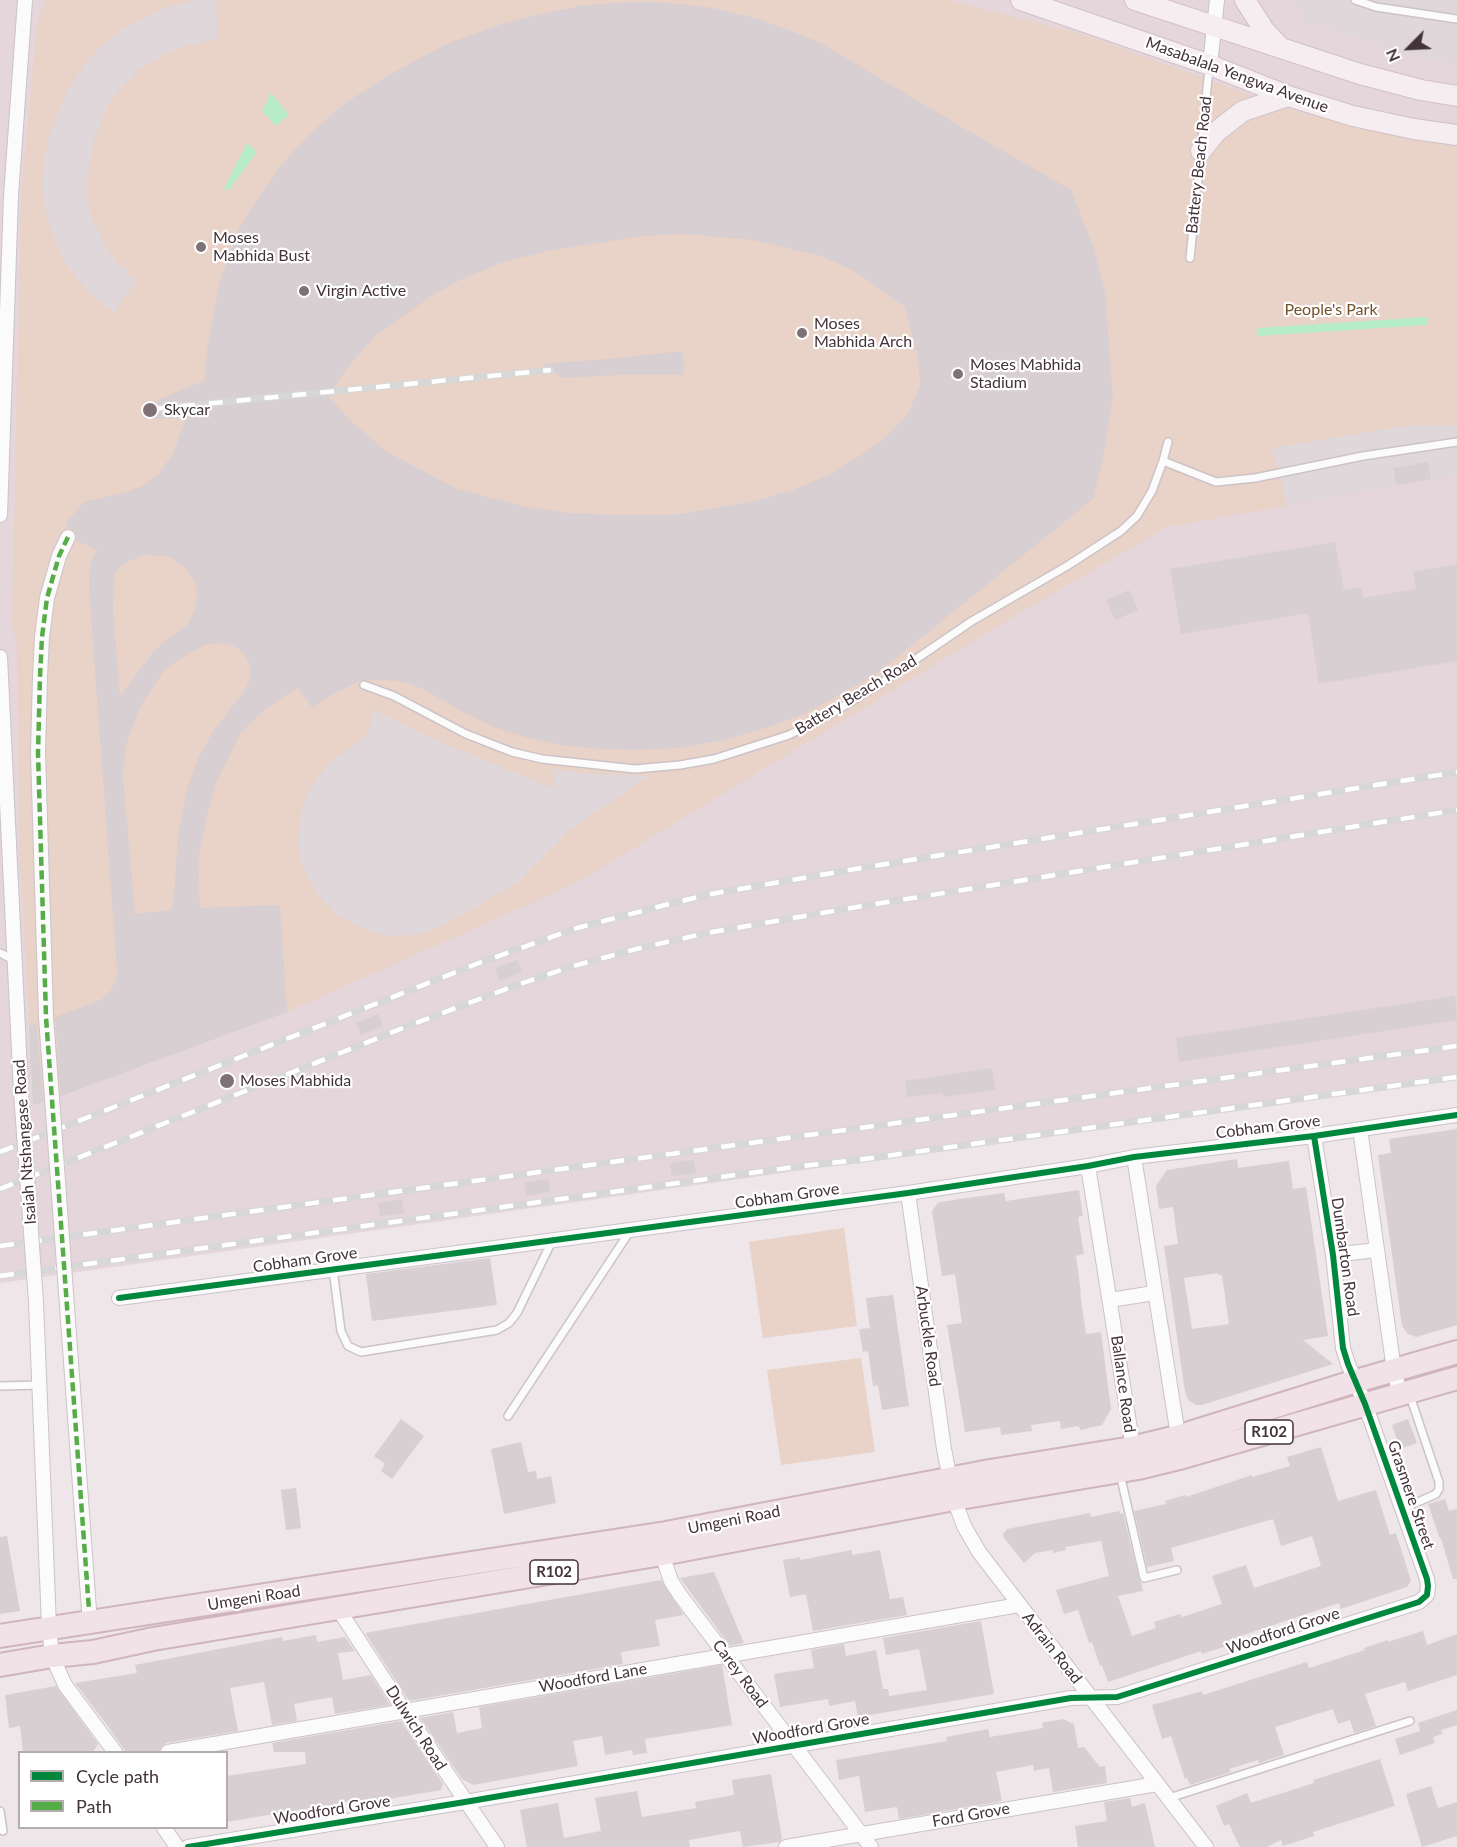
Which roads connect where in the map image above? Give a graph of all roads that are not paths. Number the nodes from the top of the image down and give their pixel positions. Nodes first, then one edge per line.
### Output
1 (25, 0) edge
2 (1021, 0) edge
3 (1135, 0) edge
4 (1216, 0) edge
5 (1245, 0) edge
6 (1355, 0) edge
7 (1457, 19) edge
8 (1213, 27) junction
9 (1282, 49) junction
10 (1210, 65) junction
11 (1288, 96) junction
12 (1457, 96) edge
13 (1457, 135) edge
14 (1201, 151) junction
15 (1190, 258) dead end
16 (4, 291) edge
17 (3, 321) edge
18 (1168, 442) dead end
19 (1457, 442) edge
20 (1163, 461) junction
21 (0, 515) edge
22 (68, 537) dead end
23 (0, 657) edge
24 (364, 685) dead end
25 (2, 775) edge
26 (0, 953) edge
27 (14, 960) junction
28 (1457, 1115) edge
29 (1360, 1130) junction
30 (1314, 1136) junction
31 (1134, 1157) junction
32 (1088, 1166) junction
33 (908, 1193) junction
34 (631, 1230) junction
35 (552, 1240) junction
36 (1376, 1250) junction
37 (1333, 1256) junction
38 (333, 1269) junction
39 (1154, 1293) junction
40 (119, 1298) dead end
41 (1110, 1300) junction
42 (1457, 1352) edge
43 (1394, 1370) junction
44 (1457, 1377) edge
45 (1356, 1381) junction
46 (40, 1385) junction
47 (0, 1386) edge
48 (1404, 1393) junction
49 (1365, 1404) junction
50 (508, 1416) dead end
51 (1180, 1447) junction
52 (1130, 1462) junction
53 (952, 1489) junction
54 (1402, 1509) junction
55 (662, 1554) junction
56 (1177, 1570) dead end
57 (1427, 1595) joint
58 (1019, 1605) junction
59 (337, 1607) junction
60 (89, 1610) dead end
61 (49, 1628) junction
62 (0, 1636) edge
63 (52, 1656) junction
64 (726, 1656) junction
65 (0, 1665) edge
66 (1092, 1698) junction
67 (404, 1710) junction
68 (1410, 1720) dead end
69 (794, 1746) junction
70 (114, 1751) edge
71 (174, 1751) edge
72 (1157, 1784) junction
73 (1169, 1798) junction
74 (465, 1802) junction
75 (0, 1811) edge
76 (165, 1829) edge
77 (3, 1831) dead end
78 (861, 1834) junction
79 (177, 1847) edge
80 (188, 1847) edge
81 (497, 1847) edge
82 (786, 1847) edge
83 (871, 1847) edge
84 (1206, 1847) edge

1 - 16 street
2 - 10 main road, Masabalala Yengwa Avenue
3 - 8 main road
4 - 8 street, Battery Beach Road
5 - 9 main road
6 - 7 lane
8 - 9 main road
8 - 10 street, Battery Beach Road
9 - 12 main road
10 - 11 main road, Masabalala Yengwa Avenue
10 - 14 lane, Battery Beach Road
11 - 13 main road, Masabalala Yengwa Avenue
11 - 14 main road
14 - 15 lane, Battery Beach Road
16 - 17 street
17 - 21 street
18 - 20 lane, Battery Beach Road
19 - 20 lane
20 - 24 lane, Battery Beach Road
22 - 60 street, bridge
23 - 25 street, Isaiah Ntshangase Road
25 - 27 street, Isaiah Ntshangase Road
26 - 27 lane
27 - 46 street, Isaiah Ntshangase Road, bridge
28 - 29 street, Cobham Grove
29 - 30 street, Cobham Grove
29 - 36 street, Dumbarton Road
30 - 31 street, Cobham Grove
30 - 37 street, Dumbarton Road
31 - 32 street, Cobham Grove
31 - 39 street
32 - 33 street, Cobham Grove
32 - 41 street, Ballance Road
33 - 34 street, Cobham Grove
33 - 53 street, Arbuckle Road
34 - 35 street, Cobham Grove
34 - 50 lane
35 - 38 street, Cobham Grove
35 - 38 lane
36 - 37 street, Dumbarton Road
36 - 43 street, Dumbarton Road
37 - 45 street, Dumbarton Road
38 - 40 street, Cobham Grove
39 - 41 street
39 - 51 street
41 - 52 street, Ballance Road
42 - 43 main road, Umgeni Road / R102
43 - 45 main road, Umgeni Road / R102
43 - 48 street, Dumbarton Road
44 - 48 main road, Umgeni Road / R102
45 - 49 street, Dumbarton Road
45 - 51 main road, Umgeni Road / R102
46 - 47 lane
46 - 61 street, Isaiah Ntshangase Road
48 - 49 main road, Umgeni Road / R102
48 - 54 lane
49 - 51 main road, Umgeni Road / R102
49 - 54 street, Grasmere Street
51 - 52 main road, Umgeni Road / R102
52 - 53 main road, Umgeni Road / R102
52 - 56 lane
53 - 55 main road, Umgeni Road / R102
53 - 58 street, Adrain Road
53 - 61 main road, Umgeni Road / R102
54 - 57 street, Grasmere Street
55 - 59 main road, Umgeni Road / R102
55 - 64 street, Carey Road
57 - 66 street, Woodford Grove
58 - 64 street, Woodford Lane
58 - 66 street, Adrain Road
59 - 63 main road, Umgeni Road / R102
59 - 67 street, Dulwich Road
61 - 62 main road, Umgeni Road / R102
61 - 63 street, Isaiah Ntshangase Road
63 - 65 main road, Umgeni Road / R102
63 - 70 street, Isaiah Ntshangase Road
64 - 67 street, Woodford Lane
64 - 69 street, Carey Road
66 - 69 street, Woodford Grove
66 - 72 street, Adrain Road
67 - 71 street, Woodford Lane
67 - 74 street, Dulwich Road
68 - 73 lane
69 - 74 street, Woodford Grove
69 - 78 street, Carey Road
72 - 73 street, Adrain Road
72 - 78 street, Ford Grove
73 - 84 street, Adrain Road
74 - 80 street, Woodford Grove
74 - 81 street, Dulwich Road
75 - 77 lane
76 - 79 street
78 - 82 street, Ford Grove
78 - 83 street, Carey Road

